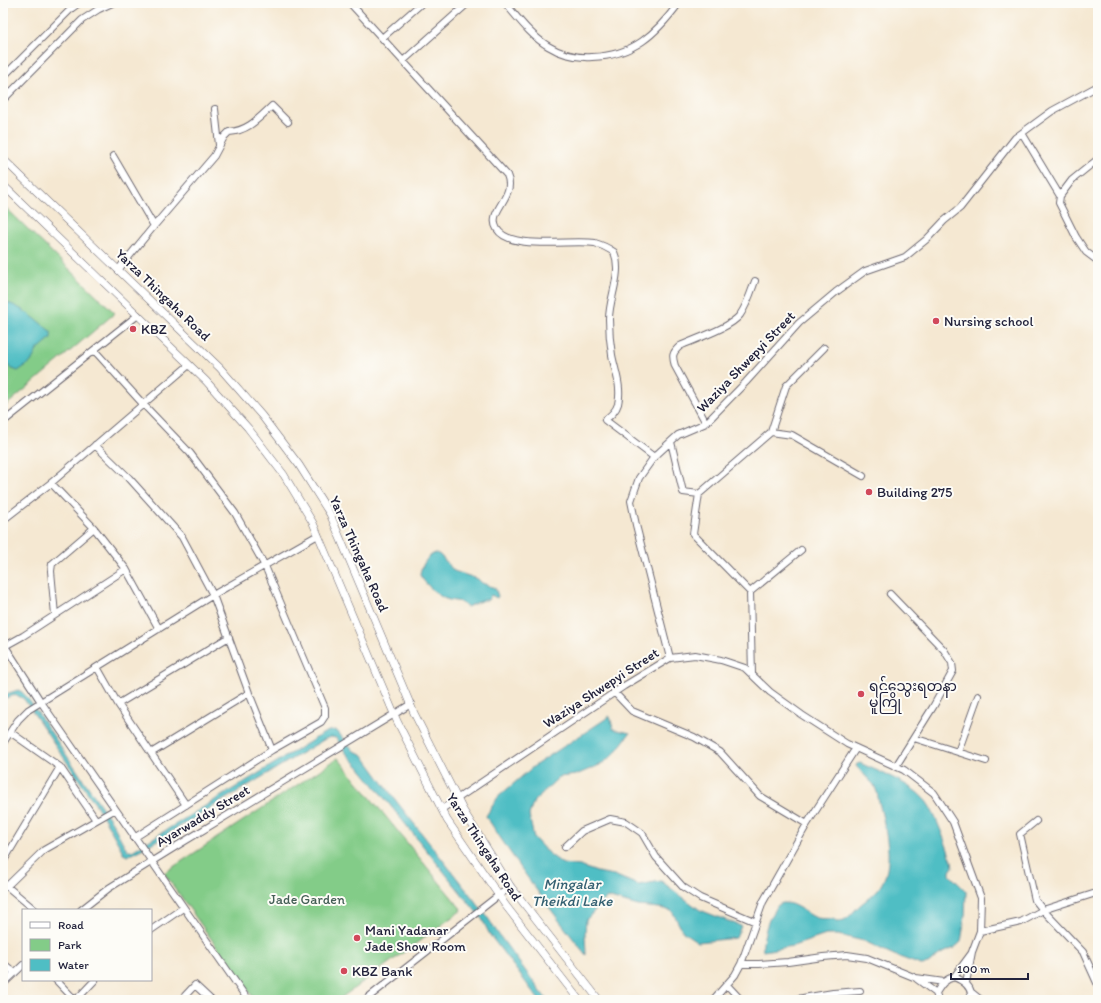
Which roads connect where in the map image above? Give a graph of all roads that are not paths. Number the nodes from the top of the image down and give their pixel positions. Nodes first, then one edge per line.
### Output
1 (78, 3) edge
2 (112, 3) edge
3 (253, 3) edge
4 (278, 3) edge
5 (350, 3) edge
6 (422, 3) edge
7 (468, 3) edge
8 (505, 3) edge
9 (679, 3) edge
10 (70, 6) edge
11 (382, 38) junction
12 (403, 61) junction
13 (3, 77) edge
14 (1098, 86) edge
15 (3, 100) edge
16 (215, 109) dead end
17 (288, 122) dead end
18 (1022, 133) junction
19 (220, 145) junction
20 (113, 156) dead end
21 (3, 159) edge
22 (1098, 159) edge
23 (3, 185) edge
24 (1060, 196) junction
25 (154, 226) junction
26 (1098, 261) edge
27 (118, 270) junction
28 (755, 281) dead end
29 (138, 315) junction
30 (824, 348) dead end
31 (94, 350) junction
32 (189, 365) junction
33 (143, 404) junction
34 (3, 422) edge
35 (706, 422) junction
36 (771, 432) junction
37 (671, 442) junction
38 (95, 445) junction
39 (654, 456) junction
40 (863, 476) dead end
41 (51, 483) junction
42 (699, 494) junction
43 (3, 520) edge
44 (94, 528) junction
45 (318, 535) junction
46 (801, 550) dead end
47 (265, 566) junction
48 (126, 569) junction
49 (750, 592) junction
50 (890, 594) dead end
51 (213, 595) junction
52 (55, 615) junction
53 (159, 629) junction
54 (229, 637) junction
55 (3, 639) edge
56 (4, 646) junction
57 (670, 658) junction
58 (97, 667) junction
59 (752, 674) junction
60 (614, 692) junction
61 (248, 693) junction
62 (978, 696) dead end
63 (41, 702) junction
64 (118, 704) junction
65 (411, 704) junction
66 (394, 714) junction
67 (10, 732) junction
68 (914, 738) junction
69 (3, 743) edge
70 (856, 748) junction
71 (272, 750) junction
72 (958, 752) junction
73 (150, 753) junction
74 (986, 761) dead end
75 (896, 766) junction
76 (60, 767) junction
77 (457, 798) junction
78 (186, 805) junction
79 (442, 809) junction
80 (114, 810) junction
81 (96, 820) junction
82 (1036, 821) dead end
83 (807, 824) junction
84 (134, 838) junction
85 (565, 847) dead end
86 (3, 862) edge
87 (151, 862) junction
88 (5, 885) edge
89 (511, 888) junction
90 (1096, 893) dead end
91 (499, 896) junction
92 (183, 908) junction
93 (33, 909) edge
94 (82, 909) edge
95 (1043, 910) junction
96 (756, 922) junction
97 (152, 929) edge
98 (980, 931) junction
99 (972, 952) junction
100 (3, 963) edge
101 (741, 964) junction
102 (22, 966) edge
103 (15, 973) junction
104 (954, 977) junction
105 (916, 978) junction
106 (57, 981) edge
107 (94, 981) edge
108 (944, 982) junction
109 (966, 983) junction
110 (3, 984) edge
111 (727, 985) junction
112 (1098, 985) edge
113 (860, 991) dead end
114 (971, 992) junction
115 (936, 993) junction
116 (75, 1000) edge
117 (181, 1000) edge
118 (211, 1000) edge
119 (248, 1000) edge
120 (365, 1000) edge
121 (579, 1000) edge
122 (598, 1000) edge
123 (712, 1000) edge
124 (741, 1000) edge
125 (791, 1000) edge
126 (938, 1000) edge
127 (970, 1000) edge
128 (981, 1000) edge

1 - 10 street
2 - 15 street
3 - 4 street
5 - 11 street
6 - 11 street
7 - 12 street
8 - 9 street
10 - 13 street
11 - 12 street
12 - 39 street
14 - 18 street, Waziya Shwepyi Street
16 - 19 street
17 - 19 street
18 - 24 street
18 - 35 street, Waziya Shwepyi Street
19 - 25 street
20 - 25 street
21 - 27 main road, Yarza Thingaha Road
22 - 24 street
23 - 29 main road, Yarza Thingaha Road
24 - 26 street
25 - 27 street
27 - 65 main road, Yarza Thingaha Road
28 - 35 street
29 - 31 street
29 - 32 main road, Yarza Thingaha Road
30 - 36 street
31 - 33 street
31 - 34 street
32 - 33 street
32 - 45 main road, Yarza Thingaha Road
33 - 38 street
33 - 47 street
35 - 37 street, Waziya Shwepyi Street
36 - 40 street
36 - 42 street
37 - 39 street, Waziya Shwepyi Street
37 - 42 street
38 - 41 street
38 - 51 street
39 - 57 street, Waziya Shwepyi Street
41 - 43 street
41 - 44 street
42 - 49 street
44 - 48 street
44 - 52 street
45 - 47 street
45 - 66 main road, Yarza Thingaha Road
46 - 49 street
47 - 51 street
47 - 71 street
48 - 52 street
48 - 53 street
49 - 59 street
50 - 68 street
51 - 53 street
51 - 54 street
52 - 56 street
53 - 58 street
54 - 61 street
54 - 64 street
55 - 56 street
56 - 63 street
57 - 59 street
57 - 60 street, Waziya Shwepyi Street
58 - 63 street
58 - 64 street
59 - 70 street
60 - 77 street, Waziya Shwepyi Street
60 - 83 street
61 - 71 street
61 - 73 street
62 - 72 street
63 - 67 street
63 - 80 street
64 - 73 street
65 - 66 street
65 - 77 main road, Yarza Thingaha Road
66 - 79 main road, Yarza Thingaha Road
66 - 87 street, Ayarwaddy Street
67 - 69 street
67 - 76 street
68 - 72 street
68 - 75 street
70 - 75 street
70 - 83 street
71 - 78 street
72 - 74 street
73 - 78 street
75 - 98 street
76 - 81 street
76 - 86 street
77 - 79 street, Waziya Shwepyi Street
77 - 89 main road, Yarza Thingaha Road
78 - 84 street
79 - 91 main road, Yarza Thingaha Road
80 - 81 street
80 - 84 street
81 - 88 street
82 - 95 street
83 - 96 street
84 - 87 street
85 - 96 street
87 - 92 street
87 - 94 street, Ayarwaddy Street
88 - 93 street
89 - 91 street
89 - 122 main road, Yarza Thingaha Road
90 - 95 street
91 - 120 street
91 - 121 main road, Yarza Thingaha Road
92 - 97 street
92 - 119 street
95 - 98 street
95 - 112 street
96 - 101 street
98 - 99 street
99 - 104 street
99 - 109 street
100 - 103 street
101 - 105 street
101 - 111 street
102 - 103 street
103 - 110 street
104 - 108 street
104 - 109 street
105 - 108 street
105 - 115 street
106 - 116 street
107 - 116 street
108 - 115 street
109 - 114 street
111 - 123 street
111 - 124 street
113 - 125 street
114 - 127 street
114 - 128 street
115 - 126 street
117 - 118 street

